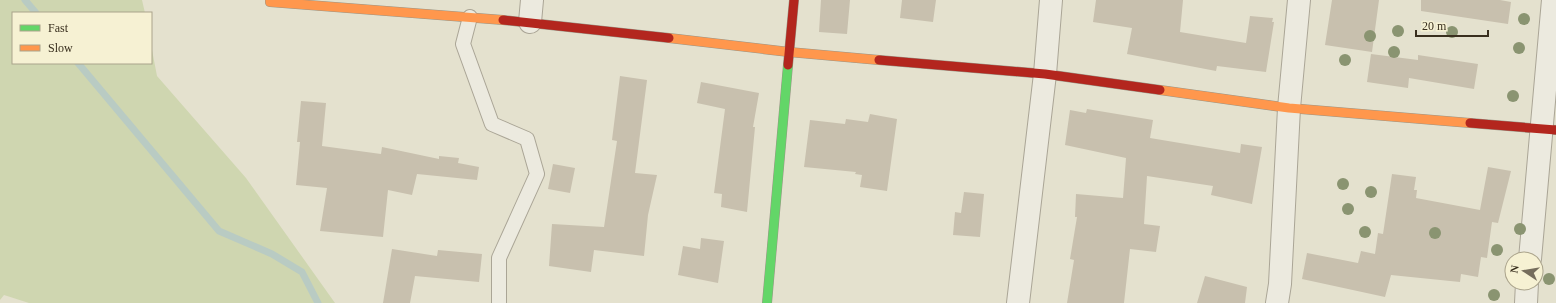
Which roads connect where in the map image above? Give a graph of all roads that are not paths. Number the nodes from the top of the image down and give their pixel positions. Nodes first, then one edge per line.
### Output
1 (270, 0) edge
2 (532, 0) edge
3 (794, 0) edge
4 (1051, 0) edge
5 (1300, 0) edge
6 (1553, 0) edge
7 (470, 17) junction
8 (530, 22) junction
9 (789, 52) junction
10 (1045, 74) junction
11 (1289, 108) junction
12 (1549, 129) edge
13 (1531, 251) edge
14 (1527, 291) edge
15 (499, 303) edge
16 (767, 303) edge
17 (1018, 303) edge
18 (1277, 303) edge
19 (1526, 303) edge

1 - 7 street
2 - 8 street
3 - 9 street
4 - 10 street
5 - 11 street
6 - 12 street
7 - 8 street
7 - 15 lane
8 - 9 street
9 - 10 street
9 - 16 street
10 - 11 street
10 - 17 street
11 - 12 street
11 - 18 street
12 - 13 street
14 - 19 street

